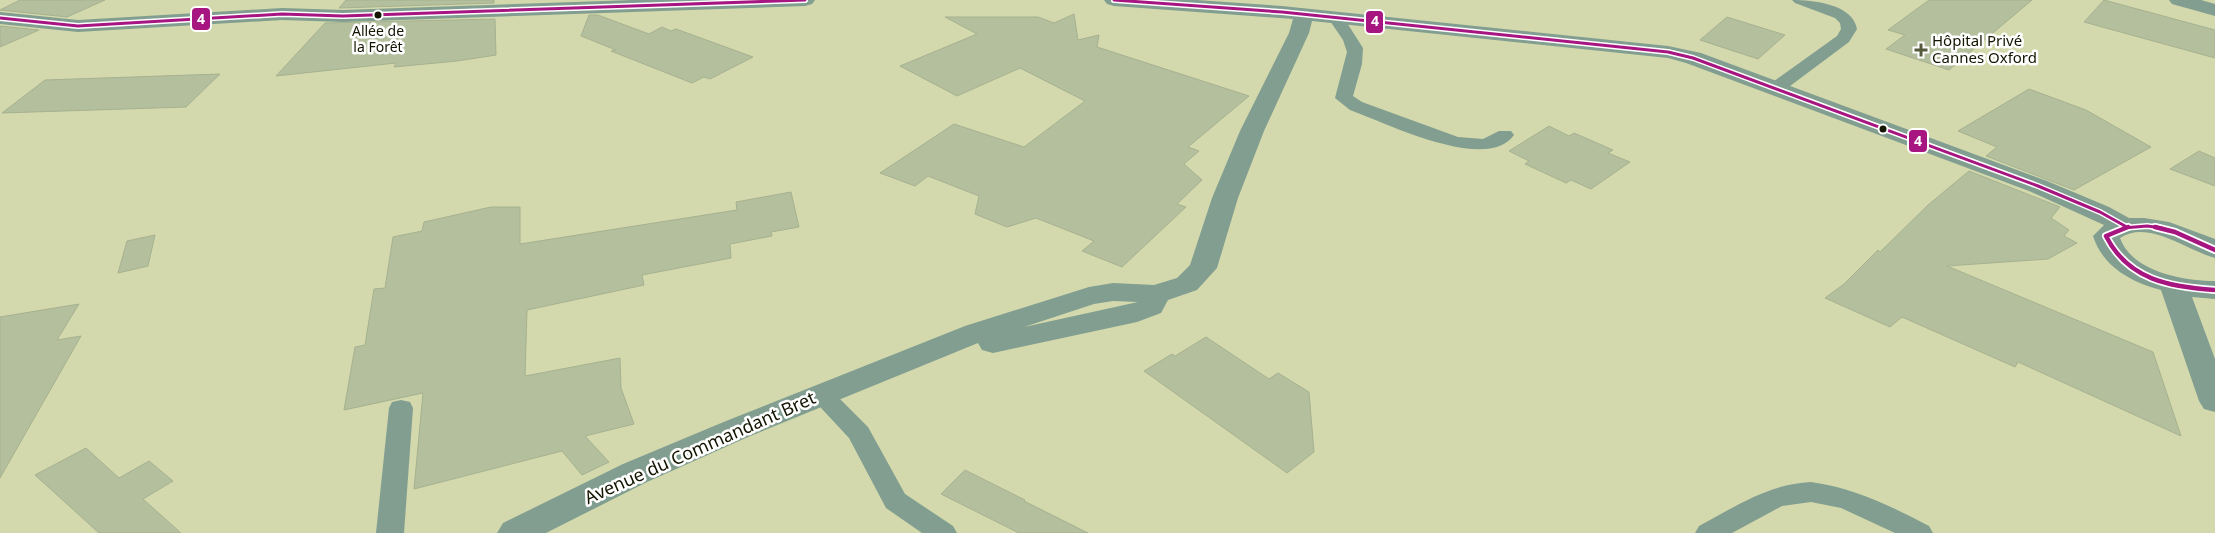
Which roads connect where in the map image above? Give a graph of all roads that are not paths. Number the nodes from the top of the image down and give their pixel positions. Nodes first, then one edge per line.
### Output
1 (219, 0) edge
2 (236, 0) edge
3 (296, 0) edge
4 (805, 0) edge
5 (1114, 0) edge
6 (1800, 0) edge
7 (2179, 0) edge
8 (1290, 9) edge
9 (2215, 10) edge
10 (282, 14) junction
11 (0, 18) edge
12 (1336, 18) junction
13 (174, 21) junction
14 (1776, 88) junction
15 (1505, 135) dead end
16 (2125, 226) junction
17 (2215, 250) edge
18 (2173, 285) junction
19 (2215, 290) edge
20 (821, 395) junction
21 (2215, 401) edge
22 (402, 408) dead end
23 (390, 533) edge
24 (515, 533) edge
25 (942, 533) edge
26 (1709, 533) edge
27 (1919, 533) edge

1 - 13 street
2 - 10 street
3 - 10 street
4 - 10 street
5 - 8 street
6 - 14 lane
7 - 9 street
8 - 12 street
8 - 20 street, Avenue du Commandant Bret
10 - 13 street
11 - 13 street
12 - 14 street
12 - 15 lane
14 - 16 street
16 - 17 street
16 - 18 street
18 - 19 street
18 - 21 street
20 - 24 street, Avenue du Commandant Bret
20 - 25 lane
22 - 23 lane
26 - 27 lane

